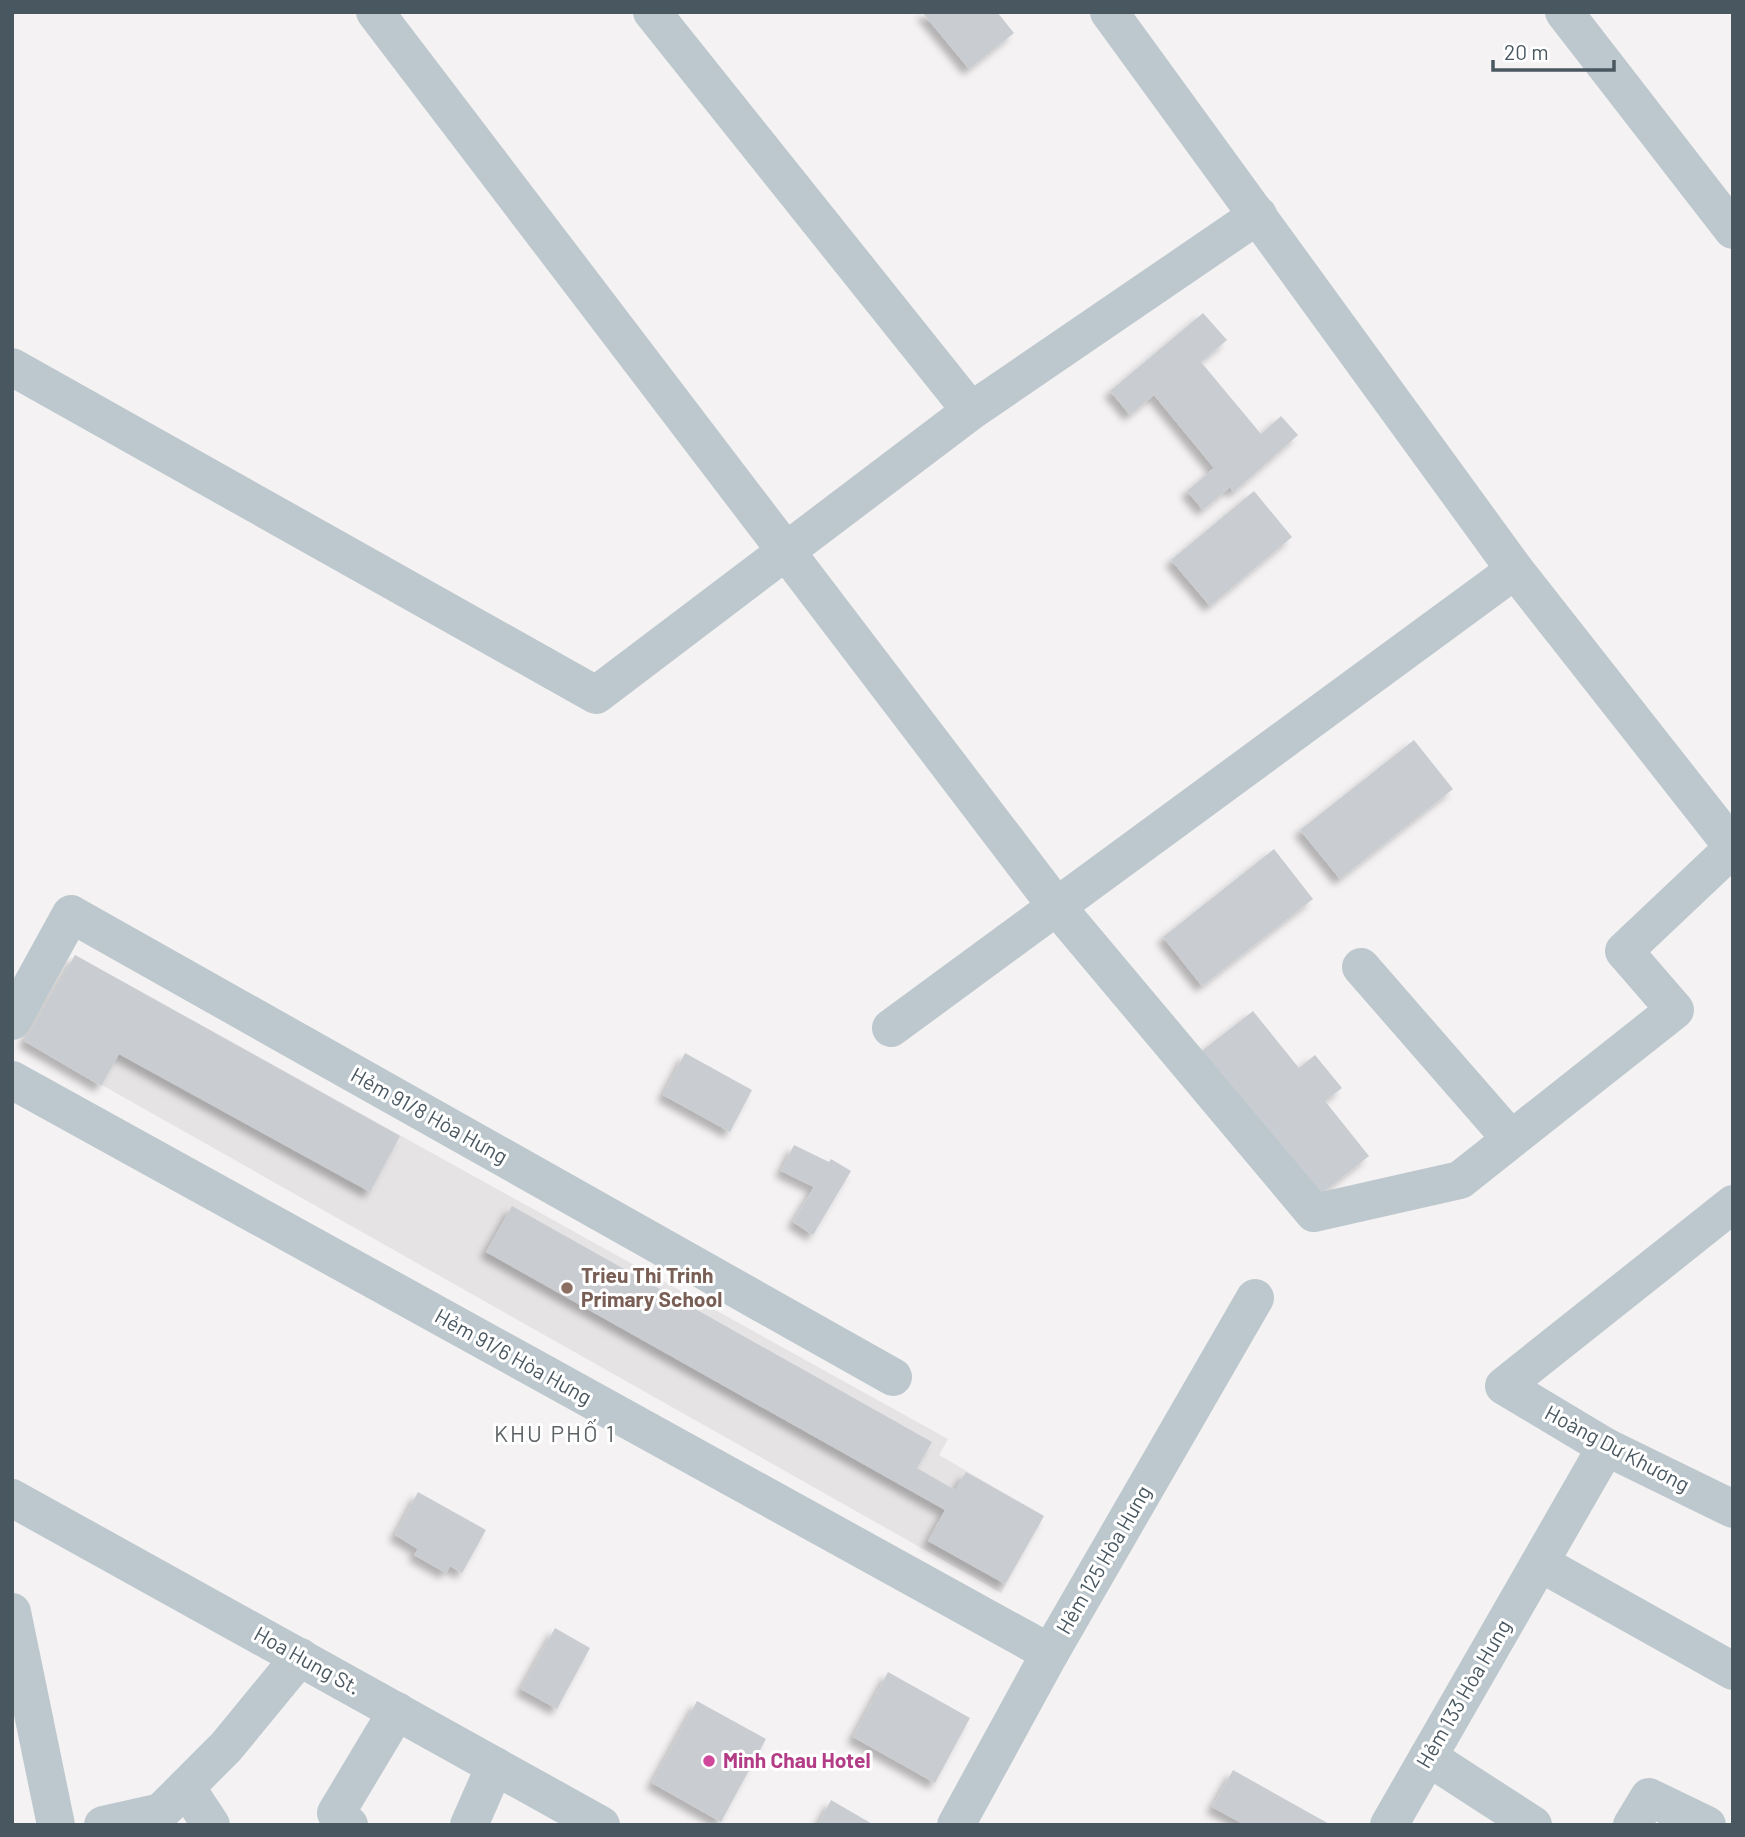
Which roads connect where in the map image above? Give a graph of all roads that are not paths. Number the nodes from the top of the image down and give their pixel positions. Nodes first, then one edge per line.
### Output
1 (375, 12) edge
2 (652, 12) edge
3 (1109, 12) edge
4 (1564, 12) edge
5 (1258, 215) junction
6 (1733, 230) edge
7 (12, 367) edge
8 (971, 411) junction
9 (785, 552) junction
10 (1515, 570) junction
11 (1733, 848) edge
12 (1057, 907) junction
13 (1361, 967) dead end
14 (12, 1021) edge
15 (891, 1028) dead end
16 (12, 1080) edge
17 (1511, 1139) junction
18 (1733, 1204) edge
19 (1255, 1298) dead end
20 (893, 1377) dead end
21 (1606, 1447) junction
22 (13, 1500) edge
23 (1733, 1509) edge
24 (1539, 1563) junction
25 (12, 1612) edge
26 (1050, 1653) junction
27 (300, 1657) junction
28 (1733, 1671) edge
29 (397, 1712) junction
30 (1428, 1757) junction
31 (495, 1766) junction
32 (186, 1787) junction
33 (56, 1825) edge
34 (103, 1825) edge
35 (211, 1825) edge
36 (349, 1825) edge
37 (469, 1825) edge
38 (601, 1825) edge
39 (956, 1825) edge
40 (1389, 1825) edge
41 (1533, 1825) edge
42 (1632, 1825) edge
43 (1707, 1825) edge

1 - 9 street
2 - 8 street
3 - 5 street
4 - 6 street
5 - 8 street
5 - 10 street
7 - 9 street
8 - 9 street
9 - 12 street
10 - 11 street
10 - 12 street
11 - 17 street
12 - 15 street
12 - 17 street
13 - 17 street
14 - 20 street, Hẻm 91/8 Hòa Hưng
16 - 26 street, Hẻm 91/6 Hòa Hưng
18 - 21 street, Hoàng Dư Khương
19 - 26 street, Hẻm 125 Hòa Hưng
21 - 23 street, Hoàng Dư Khương
21 - 24 street, Hẻm 133 Hòa Hưng
22 - 27 street, Hoa Hung St.
24 - 28 street
24 - 30 street, Hẻm 133 Hòa Hưng
25 - 33 street
26 - 39 street, Hẻm 125 Hòa Hưng
27 - 29 street, Hoa Hung St.
27 - 32 street
29 - 31 street, Hoa Hung St.
29 - 36 street
30 - 40 street, Hẻm 133 Hòa Hưng
30 - 41 street
31 - 37 street
31 - 38 street, Hoa Hung St.
32 - 34 street
32 - 35 street
42 - 43 street

